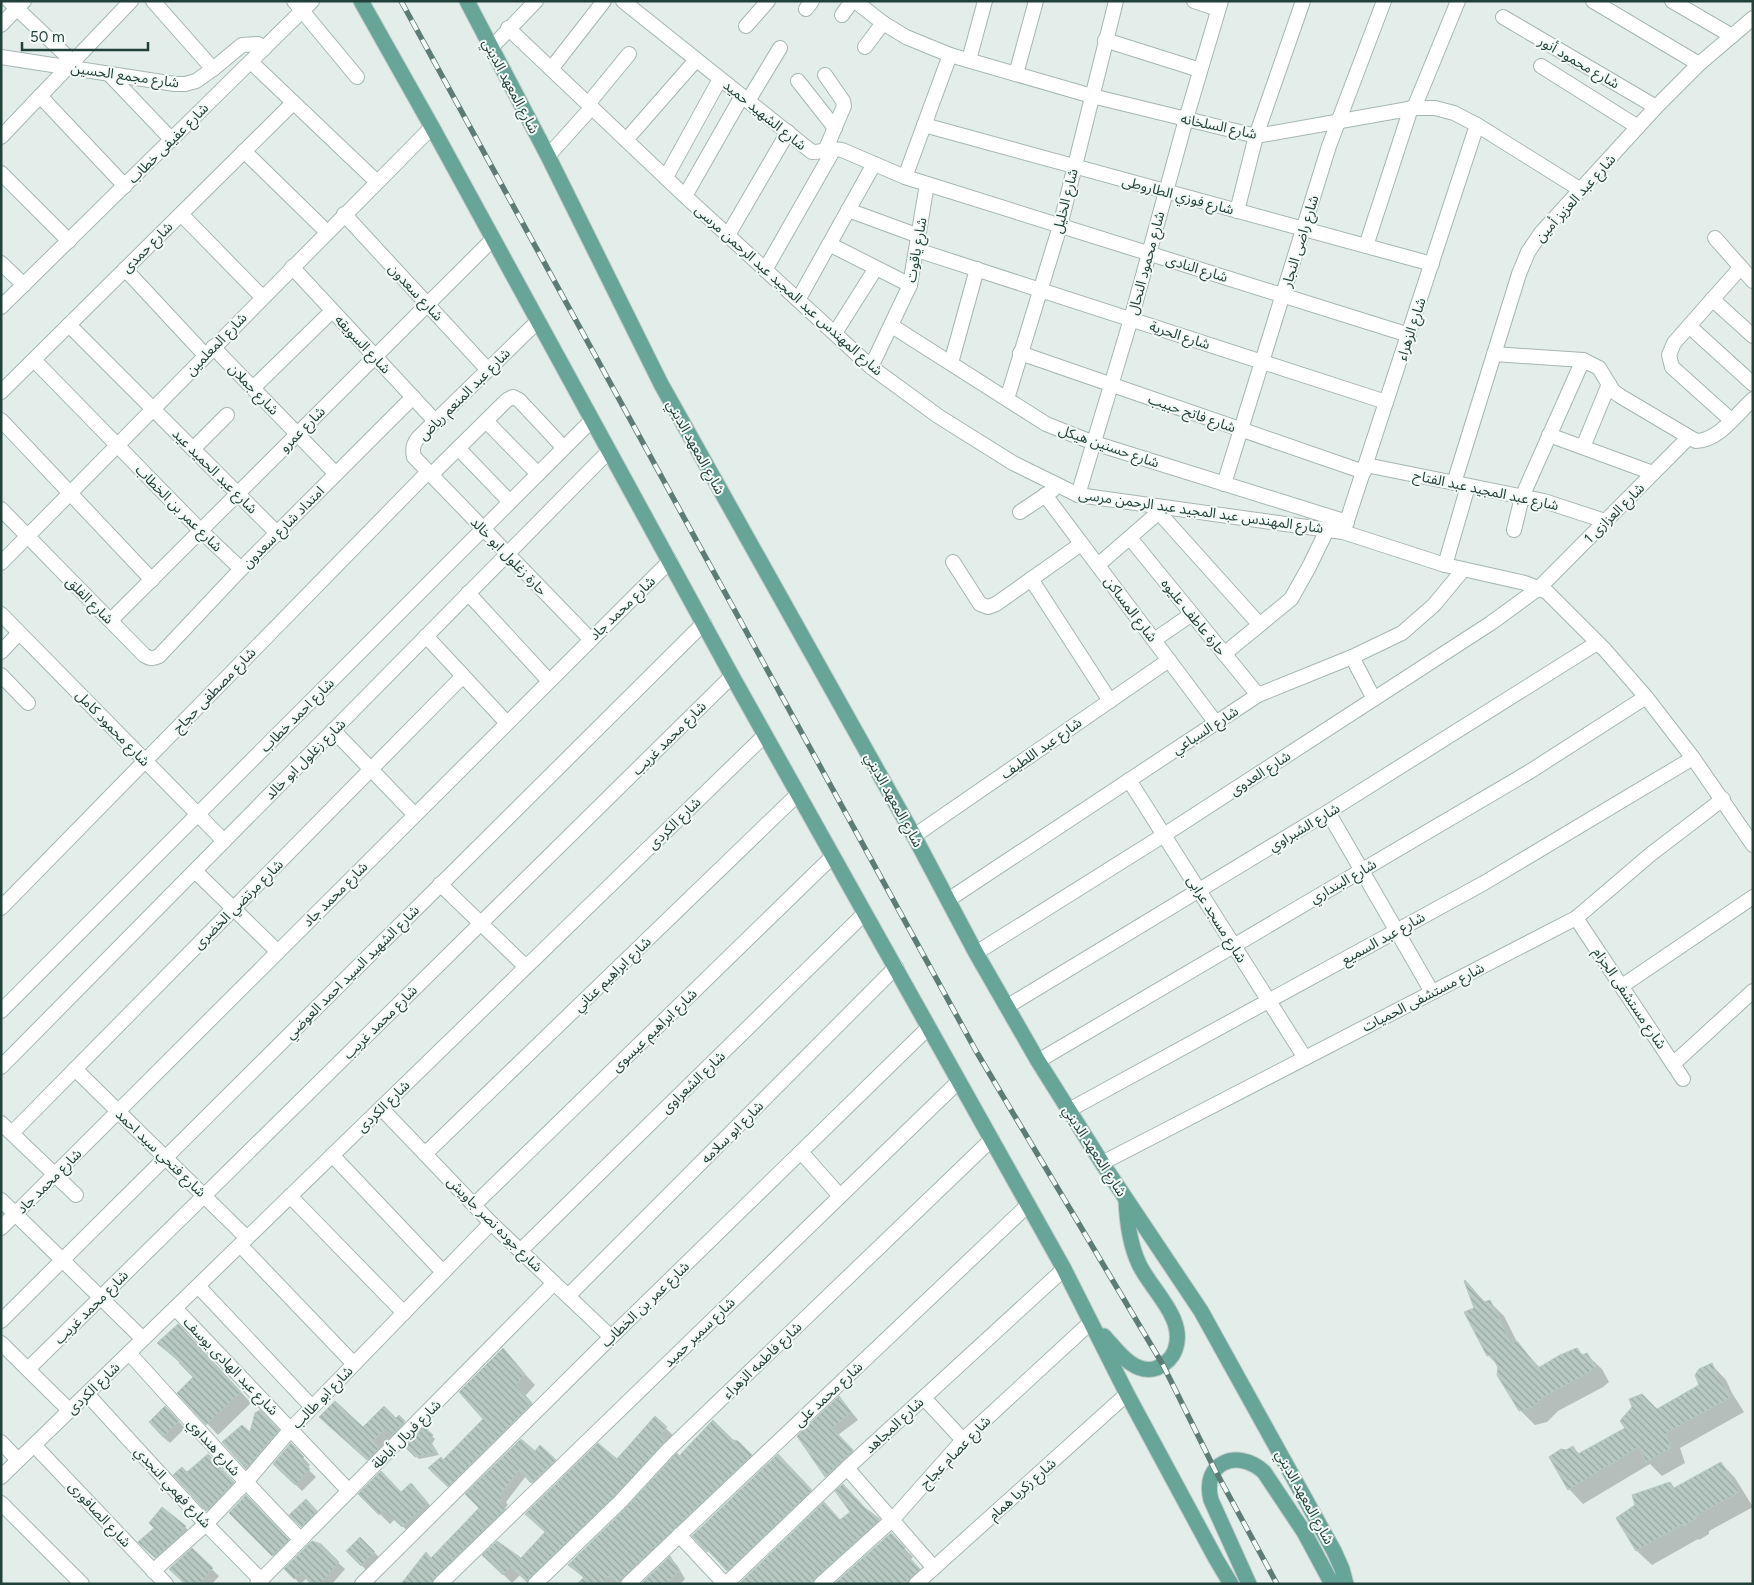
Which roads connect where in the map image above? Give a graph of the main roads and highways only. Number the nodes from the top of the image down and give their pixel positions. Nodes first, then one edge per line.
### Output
1 (361, 1) edge
2 (467, 1) edge
3 (1125, 1198) junction
4 (1091, 1322) junction
5 (1231, 1584) edge
6 (1249, 1584) edge
7 (1332, 1584) edge
8 (1346, 1584) edge

1 - 4 main road
2 - 3 main road, شارع المعهد الديني
3 - 4 main road
3 - 8 main road, شارع المعهد الديني
4 - 5 main road
6 - 7 main road

